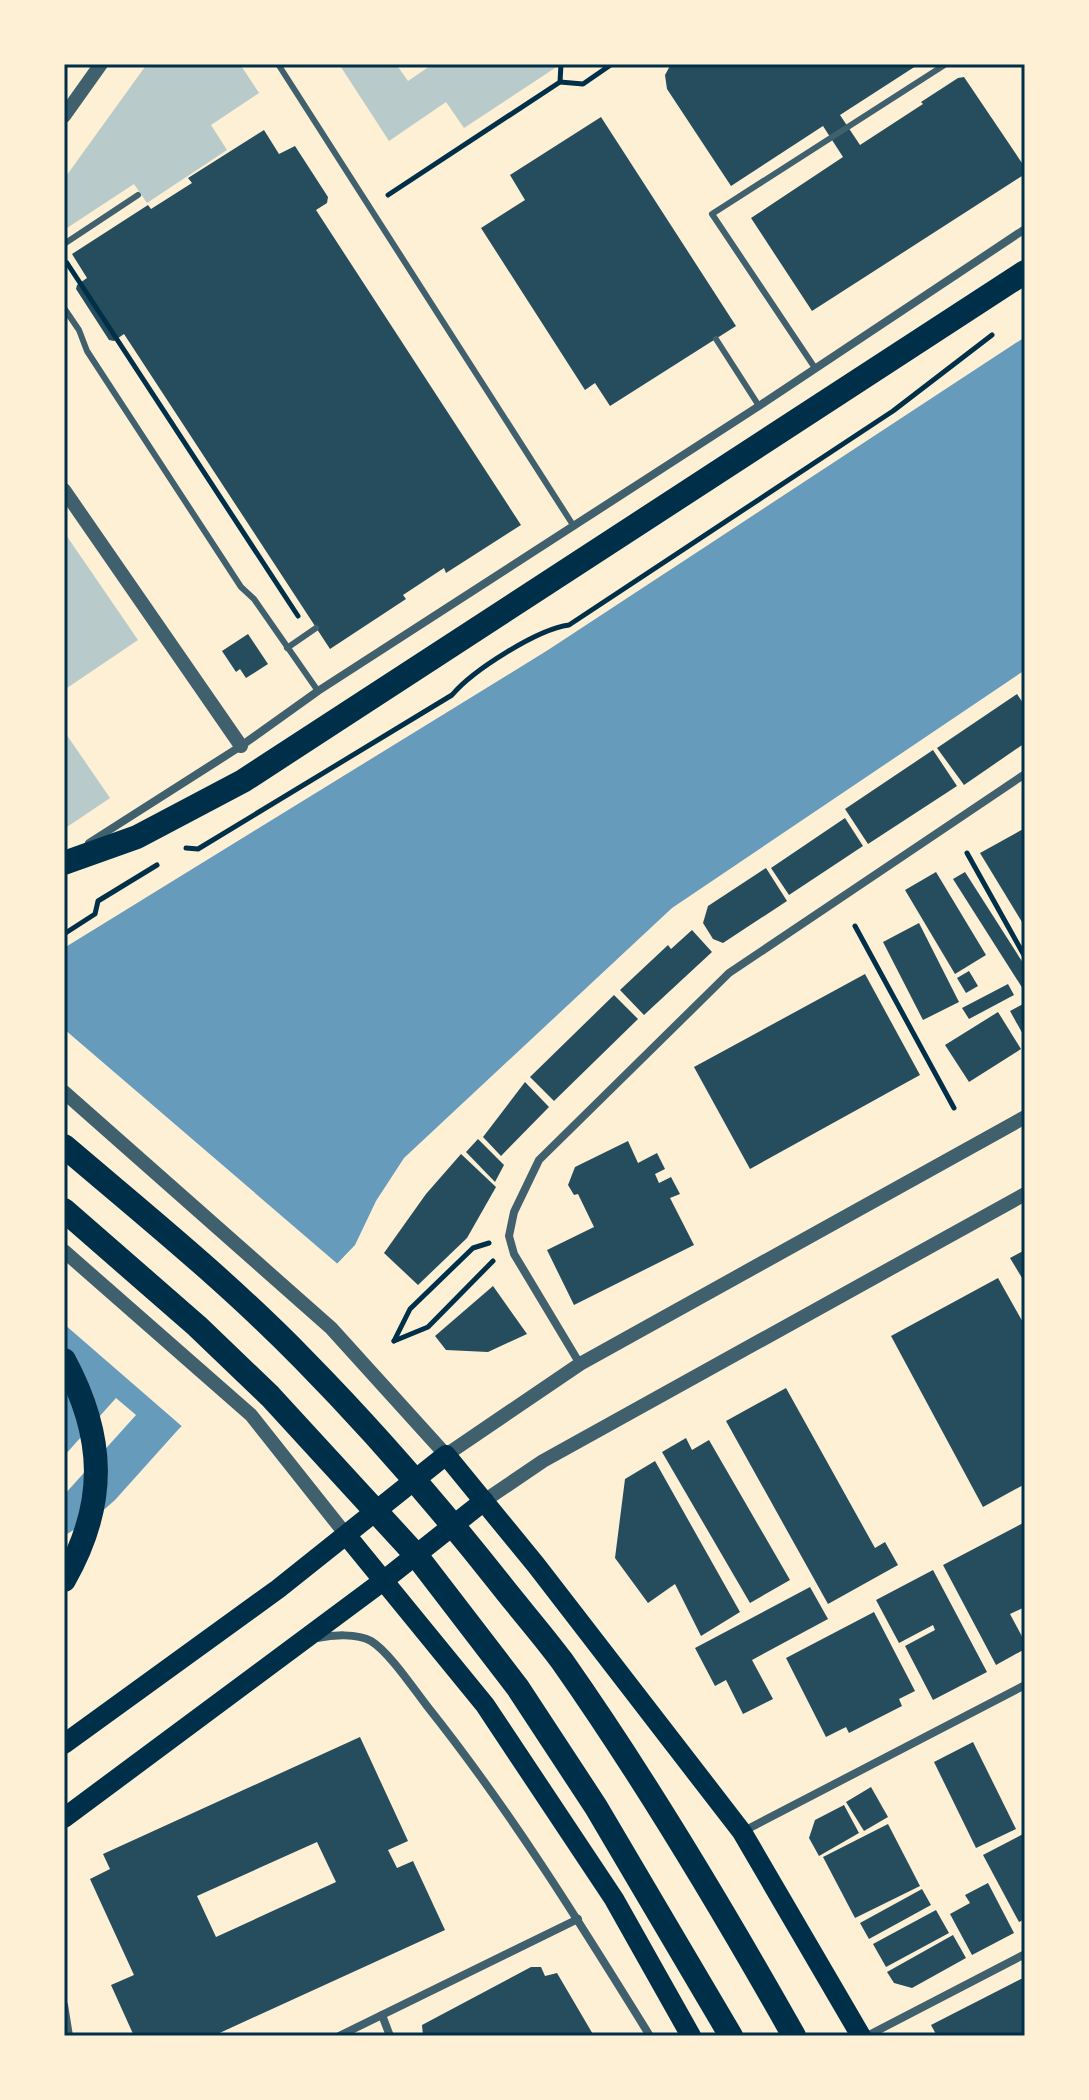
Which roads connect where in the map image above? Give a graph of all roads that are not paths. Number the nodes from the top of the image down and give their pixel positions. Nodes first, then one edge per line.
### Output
1 (101, 64) edge
2 (278, 64) edge
3 (946, 64) edge
4 (64, 116) edge
5 (138, 195) dead end
6 (1025, 229) edge
7 (64, 244) edge
8 (1025, 272) edge
9 (64, 308) edge
10 (716, 339) dead end
11 (815, 368) junction
12 (759, 406) junction
13 (64, 490) edge
14 (573, 525) junction
15 (316, 628) dead end
16 (287, 648) junction
17 (318, 691) junction
18 (241, 746) junction
19 (1025, 774) edge
20 (64, 861) edge
21 (64, 1092) edge
22 (1025, 1117) edge
23 (64, 1146) edge
24 (1025, 1194) edge
25 (64, 1210) edge
26 (64, 1251) edge
27 (64, 1360) edge
28 (580, 1364) junction
29 (446, 1455) junction
30 (484, 1501) junction
31 (347, 1536) junction
32 (64, 1580) edge
33 (383, 1581) junction
34 (302, 1641) junction
35 (1025, 1685) edge
36 (64, 1744) edge
37 (64, 1818) edge
38 (742, 1832) junction
39 (578, 1919) junction
40 (1025, 1954) edge
41 (64, 2005) edge
42 (382, 2015) junction
43 (69, 2036) edge
44 (339, 2036) edge
45 (390, 2036) edge
46 (650, 2036) edge
47 (691, 2036) edge
48 (731, 2036) edge
49 (794, 2036) edge
50 (864, 2036) edge

1 - 4 street
2 - 14 lane
3 - 11 lane
5 - 7 lane
6 - 11 street
8 - 20 highway
9 - 16 lane
10 - 12 lane
11 - 12 street
12 - 14 street
13 - 18 street
14 - 17 street
15 - 16 lane
16 - 17 lane
17 - 18 street
18 - 20 street
19 - 28 street
21 - 29 street
22 - 28 street
23 - 49 highway
24 - 30 street
25 - 48 highway
26 - 31 street
27 - 32 highway
28 - 29 street
29 - 30 main road
29 - 31 main road
30 - 33 main road
30 - 38 main road
31 - 33 main road
31 - 36 main road
33 - 34 main road
33 - 47 main road
34 - 37 main road
34 - 39 street
35 - 38 street
38 - 50 main road
39 - 42 street
39 - 46 street
40 - 50 street
41 - 43 street
42 - 44 street
42 - 45 street

